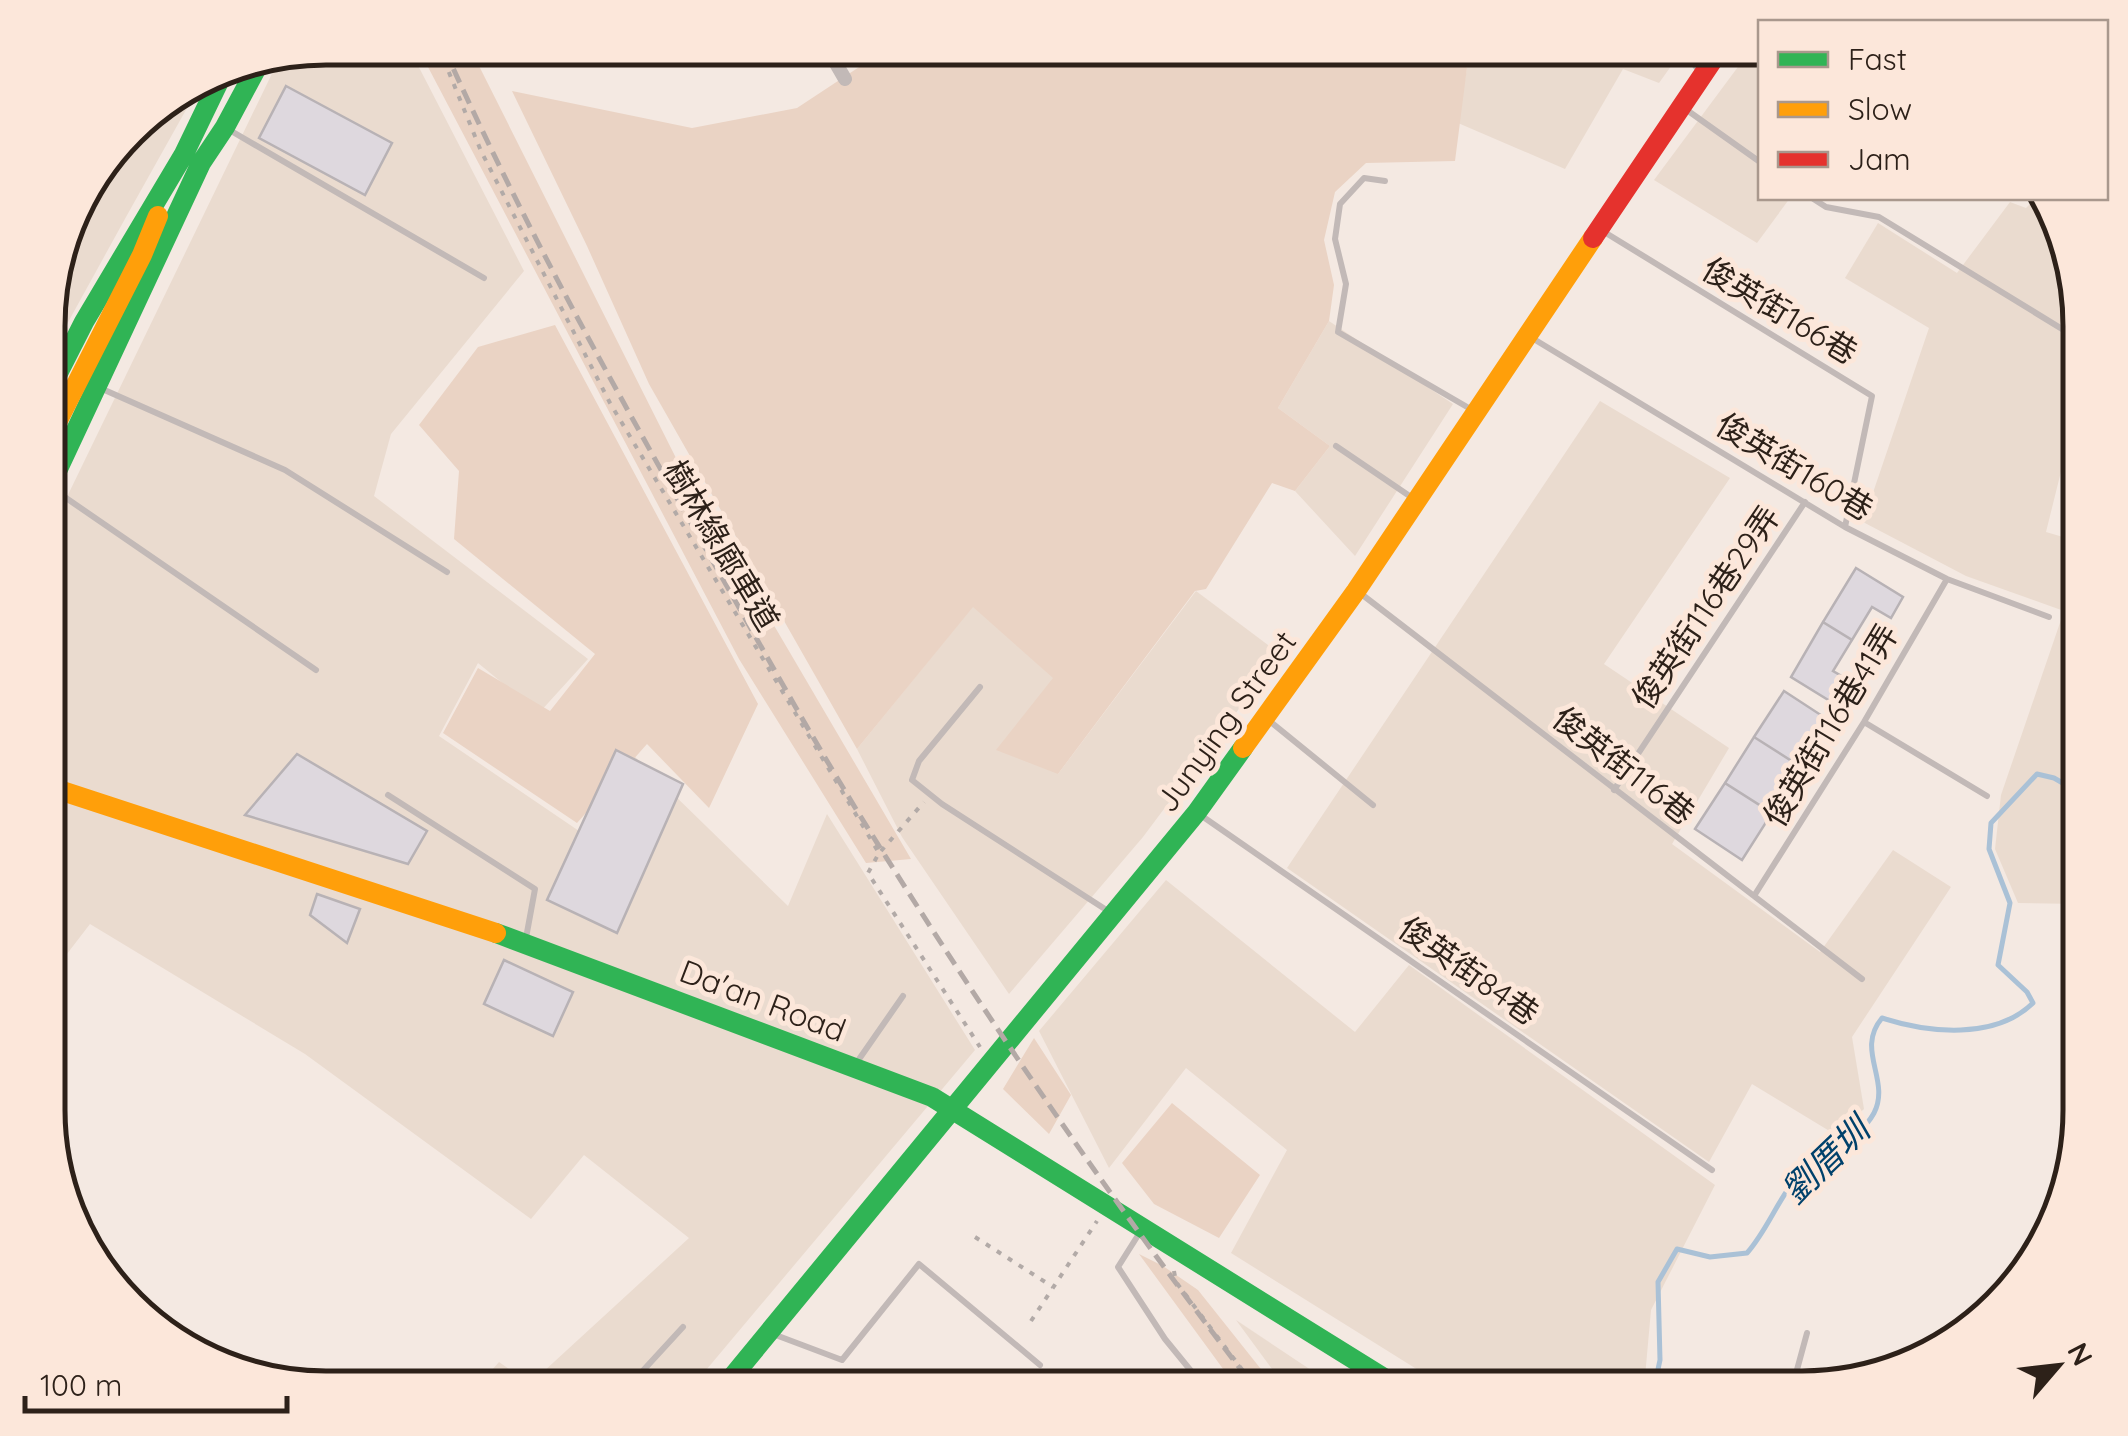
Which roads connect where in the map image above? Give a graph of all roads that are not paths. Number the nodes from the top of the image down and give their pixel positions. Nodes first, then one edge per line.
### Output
1 (1695, 65) edge
2 (1709, 65) edge
3 (837, 66) edge
4 (1702, 75) junction
5 (252, 76) edge
6 (845, 79) dead end
7 (217, 89) edge
8 (1681, 106) junction
9 (225, 127) junction
10 (192, 158) junction
11 (1758, 161) edge
12 (1386, 181) dead end
13 (1815, 200) edge
14 (1600, 229) junction
15 (484, 278) dead end
16 (2062, 329) edge
17 (1527, 335) junction
18 (65, 359) edge
19 (95, 386) junction
20 (65, 406) edge
21 (1476, 412) junction
22 (1336, 446) dead end
23 (65, 453) edge
24 (65, 496) edge
25 (1416, 500) junction
26 (1805, 502) junction
27 (1846, 527) junction
28 (447, 572) dead end
29 (1947, 580) junction
30 (1356, 590) junction
31 (2049, 617) dead end
32 (316, 670) dead end
33 (980, 687) dead end
34 (1266, 719) junction
35 (1864, 722) junction
36 (1614, 790) junction
37 (65, 792) edge
38 (388, 794) dead end
39 (1987, 796) dead end
40 (1372, 805) dead end
41 (1197, 812) junction
42 (1754, 896) junction
43 (1112, 915) junction
44 (525, 943) junction
45 (1862, 979) dead end
46 (903, 996) dead end
47 (855, 1066) junction
48 (954, 1110) junction
49 (1712, 1170) dead end
50 (1144, 1226) junction
51 (683, 1327) dead end
52 (771, 1333) junction
53 (1807, 1333) dead end
54 (1040, 1365) dead end
55 (1191, 1370) edge
56 (1372, 1370) edge
57 (1797, 1370) edge
58 (644, 1371) edge
59 (738, 1371) edge

1 - 4 lane
2 - 4 street, Junying Street
3 - 6 street
4 - 8 street, Junying Street
5 - 9 street
7 - 10 street
8 - 11 lane
8 - 14 street, Junying Street
9 - 10 street
9 - 15 lane
10 - 18 street
10 - 19 street
10 - 20 street
12 - 21 lane
13 - 16 lane
14 - 17 street, Junying Street
14 - 27 lane, 俊英街166巷
17 - 21 street, Junying Street
17 - 26 lane, 俊英街160巷
19 - 23 street
19 - 28 lane
21 - 25 street, Junying Street
22 - 25 lane
24 - 32 lane
25 - 30 street, Junying Street
26 - 27 lane, 俊英街160巷
26 - 36 lane, 俊英街116巷29弄
27 - 29 lane, 俊英街160巷
29 - 31 lane, 俊英街160巷
29 - 35 lane, 俊英街116巷41弄
30 - 34 street, Junying Street
30 - 36 lane, 俊英街116巷
33 - 43 lane
34 - 40 lane
34 - 41 street, Junying Street
35 - 39 lane
35 - 42 lane, 俊英街116巷41弄
36 - 42 lane, 俊英街116巷
37 - 44 street, Da'an Road
38 - 44 lane
41 - 43 street, Junying Street
41 - 49 lane, 俊英街84巷
42 - 45 lane, 俊英街116巷
43 - 48 street, Junying Street
44 - 47 street, Da'an Road
46 - 47 lane
47 - 48 street, Da'an Road
48 - 50 street, Da'an Road
48 - 52 street, Junying Street
50 - 55 lane
50 - 56 street, Da'an Road
51 - 58 lane
52 - 54 lane
52 - 59 street, Junying Street
53 - 57 lane

